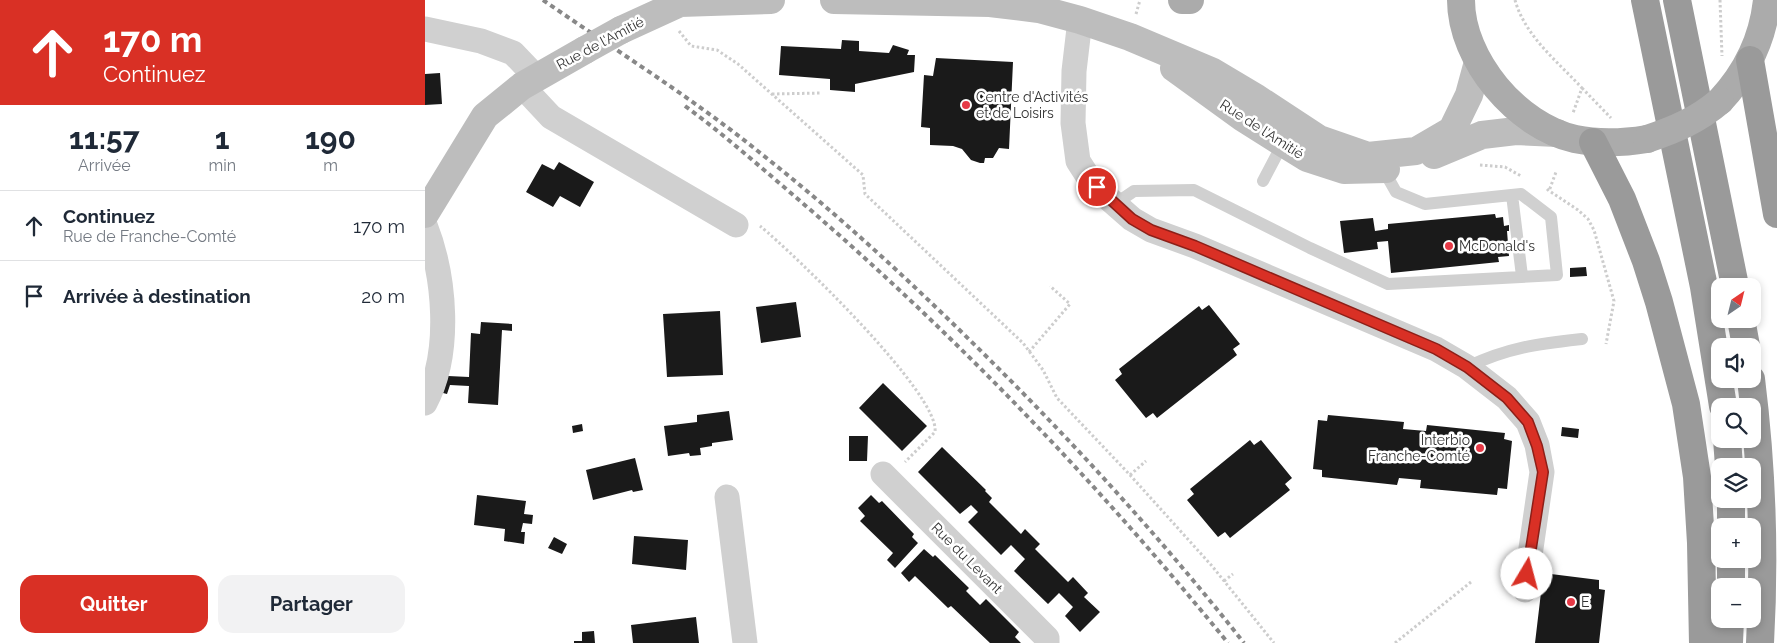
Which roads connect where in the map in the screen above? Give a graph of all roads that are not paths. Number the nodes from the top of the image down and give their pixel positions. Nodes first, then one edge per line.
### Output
1 (771, 0) edge
2 (834, 0) edge
3 (1182, 0) edge
4 (1190, 0) edge
5 (1645, 0) edge
6 (1677, 0) edge
7 (1458, 2) edge
8 (664, 6) edge
9 (1770, 10) edge
10 (1080, 20) junction
11 (425, 29) edge
12 (1129, 37) junction
13 (1750, 60) junction
14 (1478, 62) junction
15 (529, 82) junction
16 (1564, 124) junction
17 (1593, 142) junction
18 (1283, 143) junction
19 (1383, 169) junction
20 (1263, 181) dead end
21 (1511, 195) junction
22 (1115, 204) junction
23 (425, 214) edge
24 (1777, 214) edge
25 (425, 224) edge
26 (746, 224) road end
27 (1522, 276) junction
28 (1733, 278) edge
29 (1582, 339) dead end
30 (1467, 367) junction
31 (1752, 388) edge
32 (1722, 398) edge
33 (425, 403) edge
34 (886, 476) road end
35 (727, 497) dead end
36 (1525, 590) dead end
37 (1730, 628) edge
38 (745, 643) edge
39 (1047, 643) edge
40 (1703, 643) edge
41 (1729, 643) edge
42 (1760, 643) edge

1 - 8 street, Rue de l'Amitié
2 - 10 street, Rue de l'Amitié
3 - 4 main road
5 - 32 highway
6 - 28 highway
7 - 14 main road
8 - 15 street, Rue de l'Amitié, bridge
9 - 13 main road
10 - 12 street, Rue de l'Amitié
10 - 22 street
11 - 15 street
12 - 14 street, Rue de l'Amitié
12 - 18 street, Rue de l'Amitié
13 - 17 main road, bridge
13 - 24 highway
14 - 16 main road
15 - 23 street, Rue de l'Amitié
15 - 26 street
16 - 17 main road
16 - 19 street, Rue de l'Amitié
17 - 40 highway
18 - 19 street, Rue de l'Amitié
18 - 20 lane
19 - 21 lane
21 - 27 lane
21 - 27 lane
22 - 27 lane
22 - 30 street
25 - 33 street
29 - 30 lane
30 - 36 street
31 - 42 highway
34 - 39 street, Rue du Levant
35 - 38 street
37 - 41 highway

